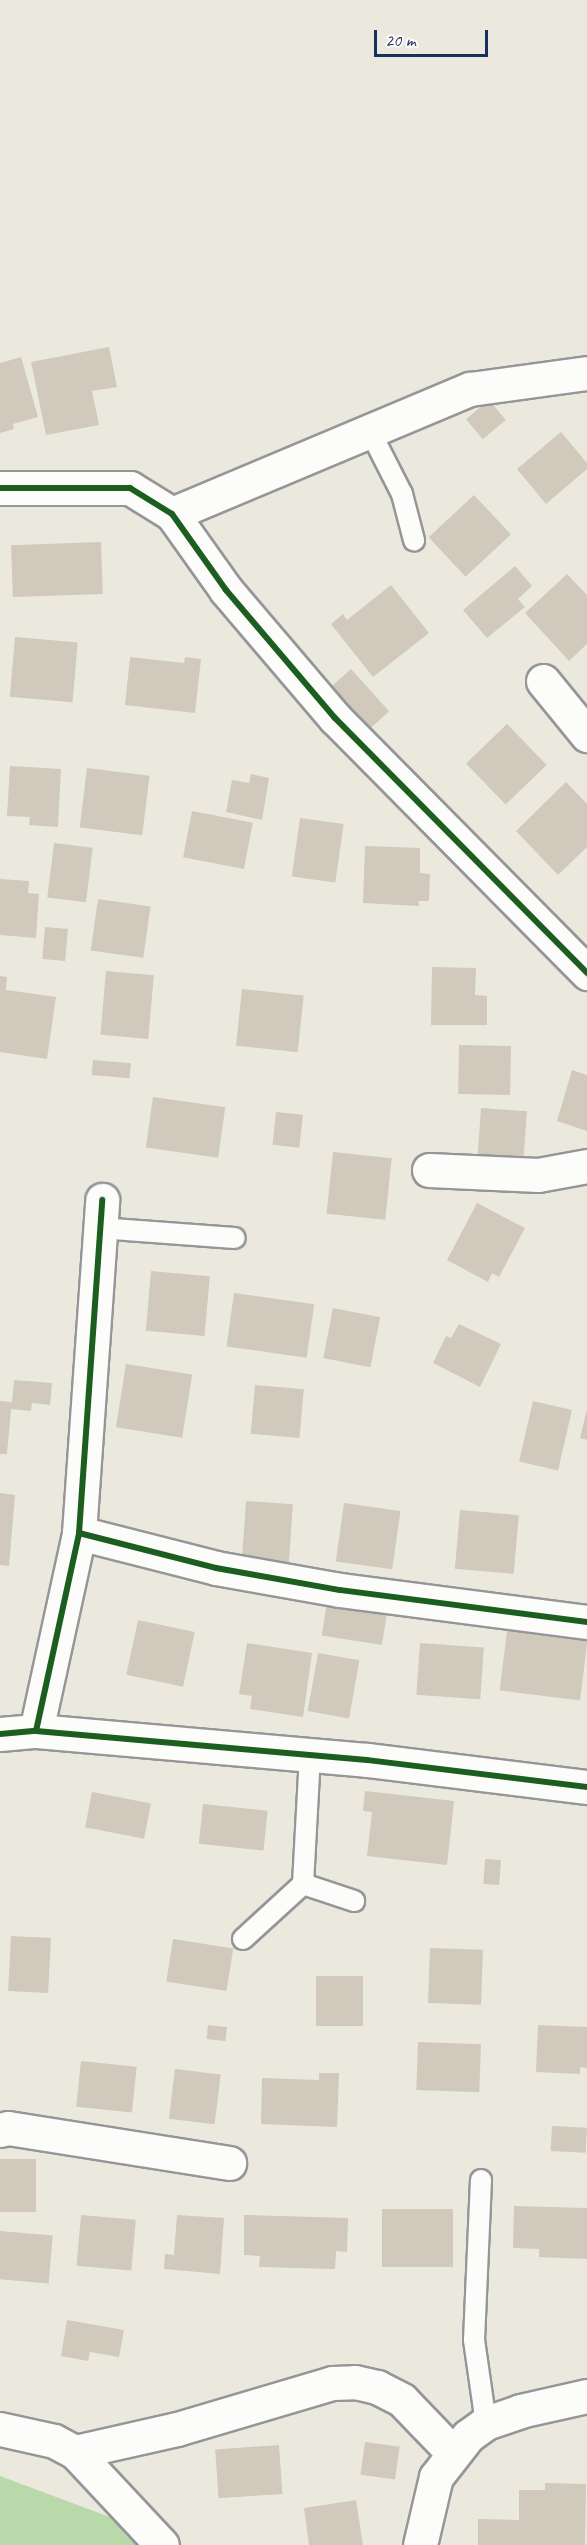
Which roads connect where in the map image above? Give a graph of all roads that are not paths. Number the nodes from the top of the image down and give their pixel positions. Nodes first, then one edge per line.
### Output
1 (587, 373) edge
2 (370, 431) junction
3 (0, 488) edge
4 (172, 514) junction
5 (414, 540) dead end
6 (543, 681) dead end
7 (587, 735) edge
8 (587, 973) edge
9 (587, 1166) edge
10 (429, 1170) dead end
11 (100, 1214) joint
12 (235, 1238) dead end
13 (79, 1533) junction
14 (587, 1622) edge
15 (36, 1731) junction
16 (0, 1734) edge
17 (310, 1755) junction
18 (587, 1787) edge
19 (303, 1884) junction
20 (354, 1901) dead end
21 (243, 1939) dead end
22 (0, 2130) edge
23 (229, 2163) dead end
24 (481, 2180) dead end
25 (587, 2396) edge
26 (486, 2423) junction
27 (0, 2429) edge
28 (75, 2452) junction
29 (452, 2452) junction
30 (162, 2545) edge
31 (420, 2545) edge

1 - 2 street
2 - 4 street
2 - 5 lane
3 - 4 street
4 - 8 street
6 - 7 street
9 - 10 street
11 - 12 lane
11 - 13 street
13 - 14 street
13 - 15 street
15 - 16 street
15 - 17 street
17 - 18 street
17 - 19 lane
19 - 20 lane
19 - 21 lane
22 - 23 street
24 - 26 lane
25 - 26 street
26 - 29 street
27 - 28 street
28 - 29 street
28 - 30 street
29 - 31 street

